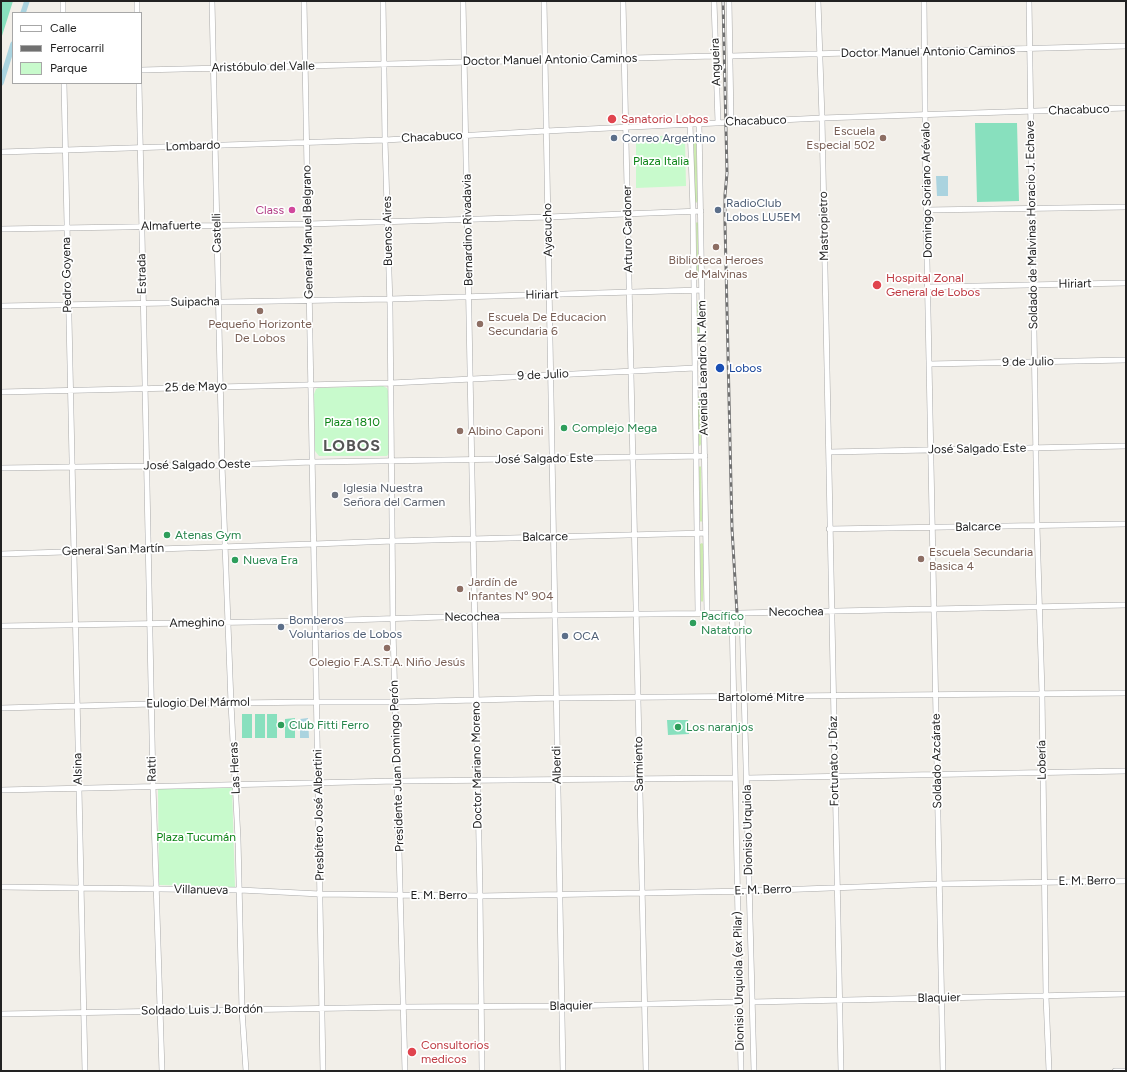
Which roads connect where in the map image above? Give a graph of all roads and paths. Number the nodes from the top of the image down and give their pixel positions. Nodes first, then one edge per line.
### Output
1 (63, 1) edge
2 (137, 1) edge
3 (212, 1) edge
4 (304, 1) edge
5 (384, 1) edge
6 (464, 1) edge
7 (544, 1) edge
8 (623, 1) edge
9 (714, 1) edge
10 (729, 1) edge
11 (818, 1) edge
12 (924, 1) edge
13 (1029, 1) edge
14 (63, 12) edge
15 (137, 12) edge
16 (1126, 46) edge
17 (1029, 50) junction
18 (925, 52) junction
19 (819, 54) junction
20 (715, 56) junction
21 (730, 56) junction
22 (624, 58) junction
23 (545, 60) junction
24 (465, 61) junction
25 (385, 65) junction
26 (306, 67) junction
27 (213, 68) junction
28 (142, 70) edge
29 (64, 84) edge
30 (138, 84) edge
31 (1126, 108) edge
32 (1030, 111) junction
33 (926, 114) junction
34 (822, 118) junction
35 (731, 122) junction
36 (718, 123) junction
37 (690, 124) junction
38 (699, 124) junction
39 (625, 127) junction
40 (546, 131) junction
41 (466, 135) junction
42 (385, 140) junction
43 (307, 143) junction
44 (215, 145) junction
45 (140, 147) junction
46 (65, 150) junction
47 (1, 152) edge
48 (1126, 207) edge
49 (1032, 208) junction
50 (926, 210) junction
51 (693, 211) junction
52 (700, 211) junction
53 (628, 214) junction
54 (548, 217) junction
55 (468, 218) junction
56 (388, 221) junction
57 (308, 224) junction
58 (216, 225) junction
59 (141, 227) junction
60 (67, 228) junction
61 (1, 229) edge
62 (1126, 283) edge
63 (1034, 285) junction
64 (928, 287) junction
65 (694, 290) junction
66 (702, 290) junction
67 (629, 291) junction
68 (549, 295) junction
69 (470, 296) junction
70 (390, 299) junction
71 (310, 300) junction
72 (143, 302) junction
73 (218, 302) junction
74 (68, 304) junction
75 (1, 306) edge
76 (694, 348) junction
77 (703, 348) junction
78 (1126, 360) edge
79 (1035, 362) junction
80 (929, 364) junction
81 (695, 368) junction
82 (631, 371) junction
83 (551, 374) junction
84 (470, 378) junction
85 (391, 383) junction
86 (312, 384) junction
87 (220, 386) junction
88 (145, 388) junction
89 (695, 389) junction
90 (704, 389) junction
91 (70, 390) junction
92 (1, 392) edge
93 (1126, 446) edge
94 (1036, 448) junction
95 (931, 450) junction
96 (829, 452) junction
97 (696, 456) junction
98 (705, 456) junction
99 (552, 458) junction
100 (633, 458) junction
101 (472, 460) junction
102 (313, 462) junction
103 (392, 462) junction
104 (222, 465) junction
105 (146, 466) junction
106 (72, 467) junction
107 (1, 468) edge
108 (1126, 524) edge
109 (1037, 526) junction
110 (933, 528) junction
111 (829, 529) junction
112 (697, 533) junction
113 (706, 533) junction
114 (635, 535) junction
115 (554, 537) junction
116 (474, 539) junction
117 (393, 541) junction
118 (314, 544) junction
119 (226, 546) junction
120 (148, 549) junction
121 (73, 551) junction
122 (1, 554) edge
123 (1126, 605) edge
124 (1040, 607) junction
125 (934, 608) junction
126 (831, 611) junction
127 (698, 613) junction
128 (707, 613) junction
129 (732, 613) junction
130 (742, 613) junction
131 (636, 615) junction
132 (475, 616) junction
133 (555, 616) junction
134 (393, 619) junction
135 (315, 621) junction
136 (229, 622) junction
137 (150, 624) junction
138 (75, 625) junction
139 (1, 626) edge
140 (1042, 693) junction
141 (1126, 693) edge
142 (832, 696) junction
143 (936, 696) junction
144 (733, 697) junction
145 (745, 697) junction
146 (556, 698) junction
147 (639, 698) junction
148 (476, 700) junction
149 (317, 702) junction
150 (396, 702) junction
151 (231, 703) junction
152 (152, 704) junction
153 (77, 706) junction
154 (1, 708) edge
155 (1126, 770) edge
156 (1042, 772) junction
157 (937, 774) junction
158 (834, 776) junction
159 (735, 778) junction
160 (747, 778) junction
161 (477, 780) junction
162 (558, 780) junction
163 (639, 780) junction
164 (397, 781) junction
165 (319, 783) junction
166 (236, 784) junction
167 (153, 786) junction
168 (78, 788) junction
169 (1, 790) edge
170 (1126, 881) edge
171 (1044, 882) junction
172 (939, 884) junction
173 (836, 886) junction
174 (1, 887) edge
175 (81, 888) junction
176 (156, 889) junction
177 (240, 890) junction
178 (750, 890) junction
179 (737, 891) junction
180 (642, 893) junction
181 (320, 894) junction
182 (559, 894) junction
183 (401, 895) junction
184 (480, 896) junction
185 (1126, 994) edge
186 (1046, 996) junction
187 (940, 998) junction
188 (839, 1000) junction
189 (739, 1002) junction
190 (752, 1002) junction
191 (645, 1004) junction
192 (481, 1006) junction
193 (562, 1006) junction
194 (404, 1007) junction
195 (321, 1009) junction
196 (242, 1010) junction
197 (160, 1011) junction
198 (84, 1012) junction
199 (1, 1014) edge
200 (85, 1071) edge
201 (162, 1071) edge
202 (246, 1071) edge
203 (323, 1071) edge
204 (405, 1071) edge
205 (482, 1071) edge
206 (563, 1071) edge
207 (646, 1071) edge
208 (741, 1071) edge
209 (754, 1071) edge
210 (840, 1071) edge
211 (942, 1071) edge
212 (1049, 1071) edge
213 (1115, 1071) edge
214 (1126, 1071) edge

1 - 14 street
2 - 15 street
3 - 27 street, Castelli
4 - 26 street, General Manuel Belgrano
5 - 25 street, Buenos Aires
6 - 24 street, Bernardino Rivadavia
7 - 23 street, Ayacucho
8 - 22 street, Arturo Cardoner
9 - 20 street, Angueira
10 - 21 street, Angueira
11 - 19 street, Mastropietro
12 - 18 street, Domingo Soriano Arévalo
13 - 17 street, Soldado de Malvinas Horacio J. Echave
16 - 17 street, Doctor Manuel Antonio Caminos
17 - 18 street, Doctor Manuel Antonio Caminos
17 - 32 street, Soldado de Malvinas Horacio J. Echave
18 - 19 street, Doctor Manuel Antonio Caminos
18 - 33 street, Domingo Soriano Arévalo
19 - 21 street, Doctor Manuel Antonio Caminos
19 - 34 street, Mastropietro
20 - 22 street, Doctor Manuel Antonio Caminos
20 - 36 street, Angueira
21 - 35 street, Angueira
22 - 23 street, Doctor Manuel Antonio Caminos
22 - 39 street, Arturo Cardoner
23 - 24 street, Doctor Manuel Antonio Caminos
23 - 40 street, Ayacucho
24 - 25 street, Doctor Manuel Antonio Caminos
24 - 41 street, Bernardino Rivadavia
25 - 26 street, Aristóbulo del Valle
25 - 42 street, Buenos Aires
26 - 27 street, Aristóbulo del Valle
26 - 43 street, General Manuel Belgrano
27 - 28 street, Aristóbulo del Valle
27 - 44 street, Castelli
29 - 46 street, Pedro Goyena
30 - 45 street, Estrada
31 - 32 street, Chacabuco
32 - 33 street, Chacabuco
32 - 49 street, Soldado de Malvinas Horacio J. Echave
33 - 34 street, Chacabuco
33 - 50 street, Domingo Soriano Arévalo
34 - 35 street, Chacabuco
34 - 96 street, Mastropietro
35 - 36 street, Chacabuco
36 - 38 street, Chacabuco
37 - 38 street, Chacabuco
37 - 39 street, Chacabuco
37 - 51 street, Avenida Leandro N. Alem
38 - 52 street, Avenida Leandro N. Alem
39 - 40 street, Chacabuco
39 - 53 street, Arturo Cardoner
40 - 41 street, Chacabuco
40 - 54 street, Ayacucho
41 - 42 street, Chacabuco
41 - 55 street, Bernardino Rivadavia
42 - 43 street, Lombardo
42 - 56 street, Buenos Aires
43 - 44 street, Lombardo
43 - 57 street, General Manuel Belgrano
44 - 45 street, Lombardo
44 - 58 street, Castelli
45 - 46 street, Lombardo
45 - 59 street, Estrada
46 - 47 street, Lombardo
46 - 60 street, Pedro Goyena
48 - 49 street
49 - 50 street
49 - 63 street, Soldado de Malvinas Horacio J. Echave
50 - 64 street, Domingo Soriano Arévalo
51 - 52 street, Almafuerte
51 - 53 street, Almafuerte
51 - 65 street, Avenida Leandro N. Alem
52 - 66 street, Avenida Leandro N. Alem
53 - 54 street, Almafuerte
53 - 67 street, Arturo Cardoner
54 - 55 street, Almafuerte
54 - 68 street, Ayacucho
55 - 56 street, Almafuerte
55 - 69 street, Bernardino Rivadavia
56 - 57 street, Almafuerte
56 - 70 street, Buenos Aires
57 - 58 street, Almafuerte
57 - 71 street, General Manuel Belgrano
58 - 59 street, Almafuerte
58 - 73 street, Castelli
59 - 60 street, Almafuerte
59 - 72 street, Estrada
60 - 61 street, Almafuerte
60 - 74 street, Pedro Goyena
62 - 63 street, Hiriart
63 - 64 street, Hiriart
63 - 79 street, Soldado de Malvinas Horacio J. Echave
64 - 80 street, Domingo Soriano Arévalo
65 - 66 street, Hiriart
65 - 67 street, Hiriart
65 - 76 street, Avenida Leandro N. Alem
66 - 77 street, Avenida Leandro N. Alem
67 - 68 street, Hiriart
67 - 82 street, Arturo Cardoner
68 - 69 street, Hiriart
68 - 83 street, Ayacucho
69 - 70 street, Hiriart
69 - 84 street, Bernardino Rivadavia
70 - 71 street, Suipacha
70 - 85 street, Buenos Aires
71 - 73 street, Suipacha
71 - 86 street, General Manuel Belgrano
72 - 73 street, Suipacha
72 - 74 street, Suipacha
72 - 88 street, Estrada
73 - 87 street, Castelli
74 - 75 street, Suipacha
74 - 91 street, Pedro Goyena
76 - 77 street
76 - 81 street, Avenida Leandro N. Alem
77 - 90 street, Avenida Leandro N. Alem
78 - 79 street, 9 de Julio
79 - 80 street, 9 de Julio
79 - 94 street, Soldado de Malvinas Horacio J. Echave
80 - 95 street, Domingo Soriano Arévalo
81 - 82 street, 9 de Julio
81 - 89 street, Avenida Leandro N. Alem
82 - 83 street, 9 de Julio
82 - 100 street, Arturo Cardoner
83 - 84 street, 9 de Julio
83 - 99 street, Ayacucho
84 - 85 street, 9 de Julio
84 - 101 street, Bernardino Rivadavia
85 - 86 street, 25 de Mayo
85 - 103 street, Buenos Aires
86 - 87 street, 25 de Mayo
86 - 102 street, General Manuel Belgrano
87 - 88 street, 25 de Mayo
87 - 104 street, Castelli
88 - 91 street, 25 de Mayo
88 - 105 street, Estrada
89 - 90 street
89 - 97 street, Avenida Leandro N. Alem
90 - 98 street, Avenida Leandro N. Alem
91 - 92 street, 25 de Mayo
91 - 106 street, Pedro Goyena
93 - 94 street, José Salgado Este
94 - 95 street, José Salgado Este
94 - 109 street, Lobería
95 - 96 street, José Salgado Este
95 - 110 street, Soldado Azcárate
96 - 111 street, Fortunato J. Díaz
97 - 98 street, José Salgado Este
97 - 100 street, José Salgado Este
97 - 112 street, Avenida Leandro N. Alem
98 - 113 street, Avenida Leandro N. Alem
99 - 100 street, José Salgado Este
99 - 101 street, José Salgado Este
99 - 115 street, Alberdi
100 - 114 street, Sarmiento
101 - 103 street, José Salgado Este
101 - 116 street, Doctor Mariano Moreno
102 - 103 street, José Salgado Oeste
102 - 104 street, José Salgado Oeste
102 - 118 street, Presbítero José Albertini
103 - 117 street, Presidente Juan Domingo Perón
104 - 105 street, José Salgado Oeste
104 - 119 street, Las Heras
105 - 106 street, José Salgado Oeste
105 - 120 street, Ratti
106 - 107 street, José Salgado Oeste
106 - 121 street, Alsina
108 - 109 street, Balcarce
109 - 110 street, Balcarce
109 - 124 street, Lobería
110 - 111 street, Balcarce
110 - 125 street, Soldado Azcárate
111 - 126 street, Fortunato J. Díaz
112 - 113 street, Balcarce
112 - 114 street, Balcarce
112 - 127 street, Avenida Leandro N. Alem
113 - 128 street, Avenida Leandro N. Alem
114 - 115 street, Balcarce
114 - 131 street, Sarmiento
115 - 116 street, Balcarce
115 - 133 street, Alberdi
116 - 117 street, Balcarce
116 - 132 street, Doctor Mariano Moreno
117 - 118 street, General San Martín
117 - 134 street, Presidente Juan Domingo Perón
118 - 119 street, General San Martín
118 - 135 street, Presbítero José Albertini
119 - 120 street, General San Martín
119 - 136 street, Las Heras
120 - 121 street, General San Martín
120 - 137 street, Ratti
121 - 122 street, General San Martín
121 - 138 street, Alsina
123 - 124 street, Necochea
124 - 125 street, Necochea
124 - 140 street, Lobería
125 - 126 street, Necochea
125 - 143 street, Soldado Azcárate
126 - 130 street, Necochea
126 - 142 street, Fortunato J. Díaz
127 - 128 street, Necochea
127 - 131 street, Necochea
128 - 129 street, Necochea
129 - 130 street, Necochea
129 - 144 street, Dionisio Urquiola
130 - 145 street, Dionisio Urquiola
131 - 133 street, Necochea
131 - 147 street, Sarmiento
132 - 133 street, Necochea
132 - 134 street, Necochea
132 - 148 street, Doctor Mariano Moreno
133 - 146 street, Alberdi
134 - 135 street, Ameghino
134 - 150 street, Presidente Juan Domingo Perón
135 - 136 street, Ameghino
135 - 149 street, Presbítero José Albertini
136 - 137 street, Ameghino
136 - 151 street, Las Heras
137 - 138 street, Ameghino
137 - 152 street, Ratti
138 - 139 street, Ameghino
138 - 153 street, Alsina
140 - 141 street, Bartolomé Mitre
140 - 143 street, Bartolomé Mitre
140 - 156 street, Lobería
142 - 143 street, Bartolomé Mitre
142 - 145 street, Bartolomé Mitre
142 - 158 street, Fortunato J. Díaz
143 - 157 street, Soldado Azcárate
144 - 145 street, Bartolomé Mitre
144 - 147 street, Bartolomé Mitre
144 - 159 street, Dionisio Urquiola
145 - 160 street, Dionisio Urquiola
146 - 147 street, Bartolomé Mitre
146 - 148 street, Bartolomé Mitre
146 - 162 street, Alberdi
147 - 163 street, Sarmiento
148 - 150 street, Bartolomé Mitre
148 - 161 street, Doctor Mariano Moreno
149 - 150 street, Eulogio Del Mármol
149 - 151 street, Eulogio Del Mármol
149 - 165 street, Presbítero José Albertini
150 - 164 street, Presidente Juan Domingo Perón
151 - 152 street, Eulogio Del Mármol
151 - 166 street, Las Heras
152 - 153 street, Eulogio Del Mármol
152 - 167 street, Ratti
153 - 154 street, Eulogio Del Mármol
153 - 168 street, Alsina
155 - 156 street
156 - 157 street
156 - 171 street, Lobería
157 - 158 street
157 - 172 street, Soldado Azcárate
158 - 160 street
158 - 173 street, Fortunato J. Díaz
159 - 163 street
159 - 179 street, Dionisio Urquiola
160 - 178 street, Dionisio Urquiola
161 - 162 street
161 - 164 street
161 - 184 street, Doctor Mariano Moreno
162 - 163 street
162 - 182 street, Alberdi
163 - 180 street, Sarmiento
164 - 165 street
164 - 183 street, Presidente Juan Domingo Perón
165 - 166 street
165 - 181 street, Presbítero José Albertini
166 - 167 street
166 - 177 street, Las Heras
167 - 168 street
167 - 176 street, Ratti
168 - 169 street
168 - 175 street, Alsina
170 - 171 street, E. M. Berro
171 - 172 street, E. M. Berro
171 - 186 street, Lobería
172 - 173 street, E. M. Berro
172 - 187 street, Soldado Azcárate
173 - 178 street, E. M. Berro
173 - 188 street, Fortunato J. Díaz
174 - 175 street, Villanueva
175 - 176 street, Villanueva
175 - 198 street, Alsina
176 - 177 street, Villanueva
176 - 197 street, Ratti
177 - 181 street, Villanueva
177 - 196 street, Las Heras
178 - 179 street, E. M. Berro
178 - 190 street, Dionisio Urquiola
179 - 180 street, E. M. Berro
179 - 189 street, Dionisio Urquiola (ex Pilar)
180 - 182 street, E. M. Berro
180 - 191 street, Sarmiento
181 - 183 street, Villanueva
181 - 195 street, Presbítero José Albertini
182 - 184 street, E. M. Berro
182 - 193 street, Alberdi
183 - 184 street, E. M. Berro
183 - 194 street, Presidente Juan Domingo Perón
184 - 192 street, Doctor Mariano Moreno
185 - 186 street, Blaquier
186 - 187 street, Blaquier
186 - 212 street, Lobería
187 - 188 street, Blaquier
187 - 211 street, Soldado Azcárate
188 - 190 street, Blaquier
188 - 210 street, Fortunato J. Díaz
189 - 191 street, Blaquier
189 - 208 street, Dionisio Urquiola (ex Pilar)
190 - 209 street, Dionisio Urquiola
191 - 193 street, Blaquier
191 - 207 street, Sarmiento
192 - 193 street, Blaquier
192 - 194 street, Blaquier
192 - 205 street, Doctor Mariano Moreno
193 - 206 street, Alberdi
194 - 195 street, Soldado Luis J. Bordón
194 - 204 street, Presidente Juan Domingo Perón
195 - 196 street, Soldado Luis J. Bordón
195 - 203 street, Presbítero José Albertini
196 - 197 street, Soldado Luis J. Bordón
196 - 202 street, Las Heras
197 - 198 street, Soldado Luis J. Bordón
197 - 201 street, Ratti
198 - 199 street, Soldado Luis J. Bordón
198 - 200 street, Alsina
213 - 214 street

